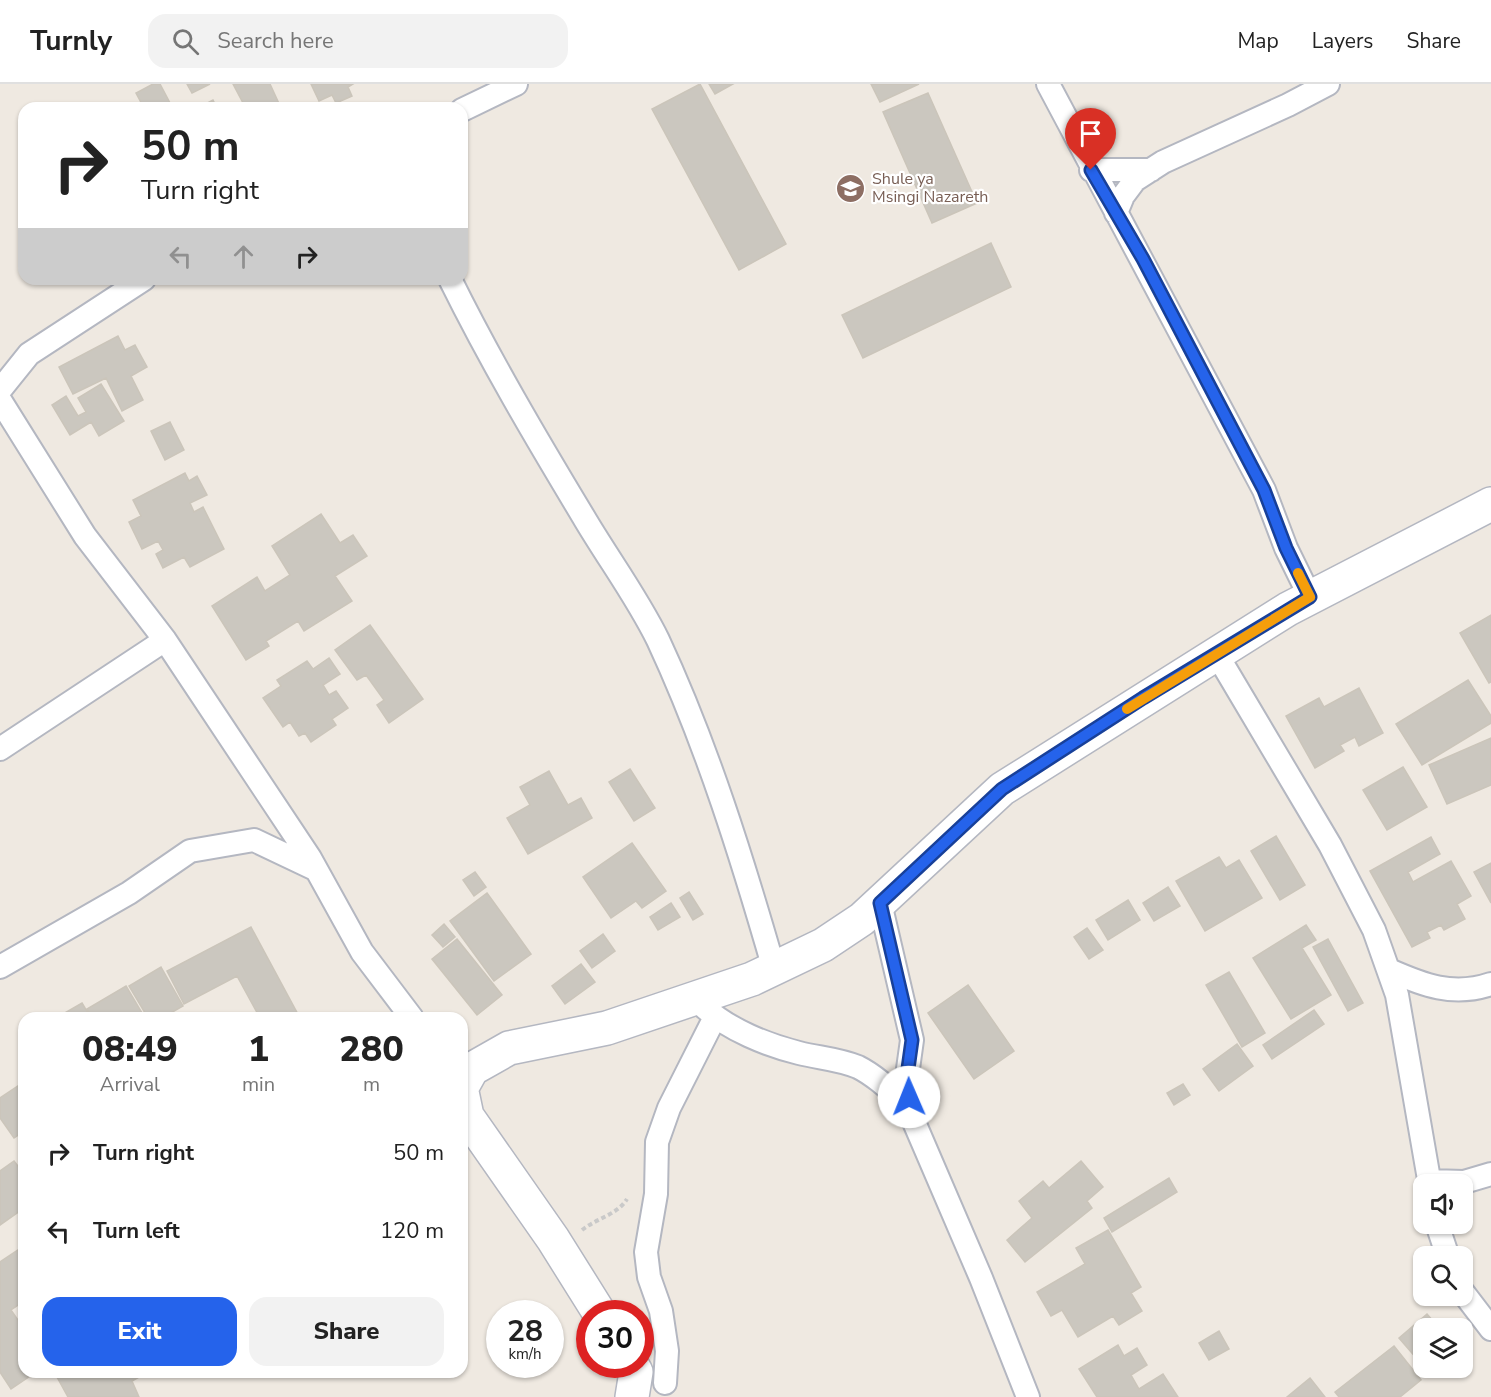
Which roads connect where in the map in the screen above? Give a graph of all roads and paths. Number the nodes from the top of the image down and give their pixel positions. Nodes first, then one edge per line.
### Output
1 (516, 84) edge
2 (1048, 84) edge
3 (1328, 84) edge
4 (468, 107) edge
5 (1091, 170) junction
6 (1151, 170) junction
7 (1116, 213) junction
8 (135, 285) edge
9 (453, 285) edge
10 (1, 389) edge
11 (1491, 504) edge
12 (1310, 597) junction
13 (165, 640) junction
14 (1216, 653) junction
15 (0, 749) edge
16 (315, 869) junction
17 (880, 903) junction
18 (0, 967) edge
19 (774, 969) junction
20 (1389, 970) junction
21 (1491, 984) edge
22 (705, 1007) junction
23 (407, 1012) edge
24 (468, 1075) edge
25 (912, 1110) junction
26 (468, 1117) edge
27 (656, 1157) junction
28 (1427, 1174) edge
29 (1491, 1174) edge
30 (1473, 1179) edge
31 (559, 1248) junction
32 (591, 1300) edge
33 (1473, 1305) edge
34 (1491, 1329) edge
35 (654, 1375) edge
36 (635, 1378) edge
37 (670, 1390) edge
38 (632, 1397) edge
39 (1028, 1397) edge

1 - 4 street
2 - 5 street
3 - 6 street
5 - 6 street
5 - 7 street
6 - 7 street
7 - 12 street
8 - 10 street
9 - 19 street
10 - 13 street
11 - 12 street
12 - 14 street
13 - 15 street
13 - 16 street
14 - 17 street
14 - 20 street
16 - 18 street
16 - 23 street
17 - 19 street
17 - 25 street
19 - 22 street
20 - 21 street
20 - 28 street
22 - 24 street
22 - 25 street
22 - 27 street
25 - 39 street
26 - 31 street
27 - 31 path
27 - 37 street
29 - 30 street
31 - 32 street
33 - 34 street
35 - 37 street
36 - 38 street

